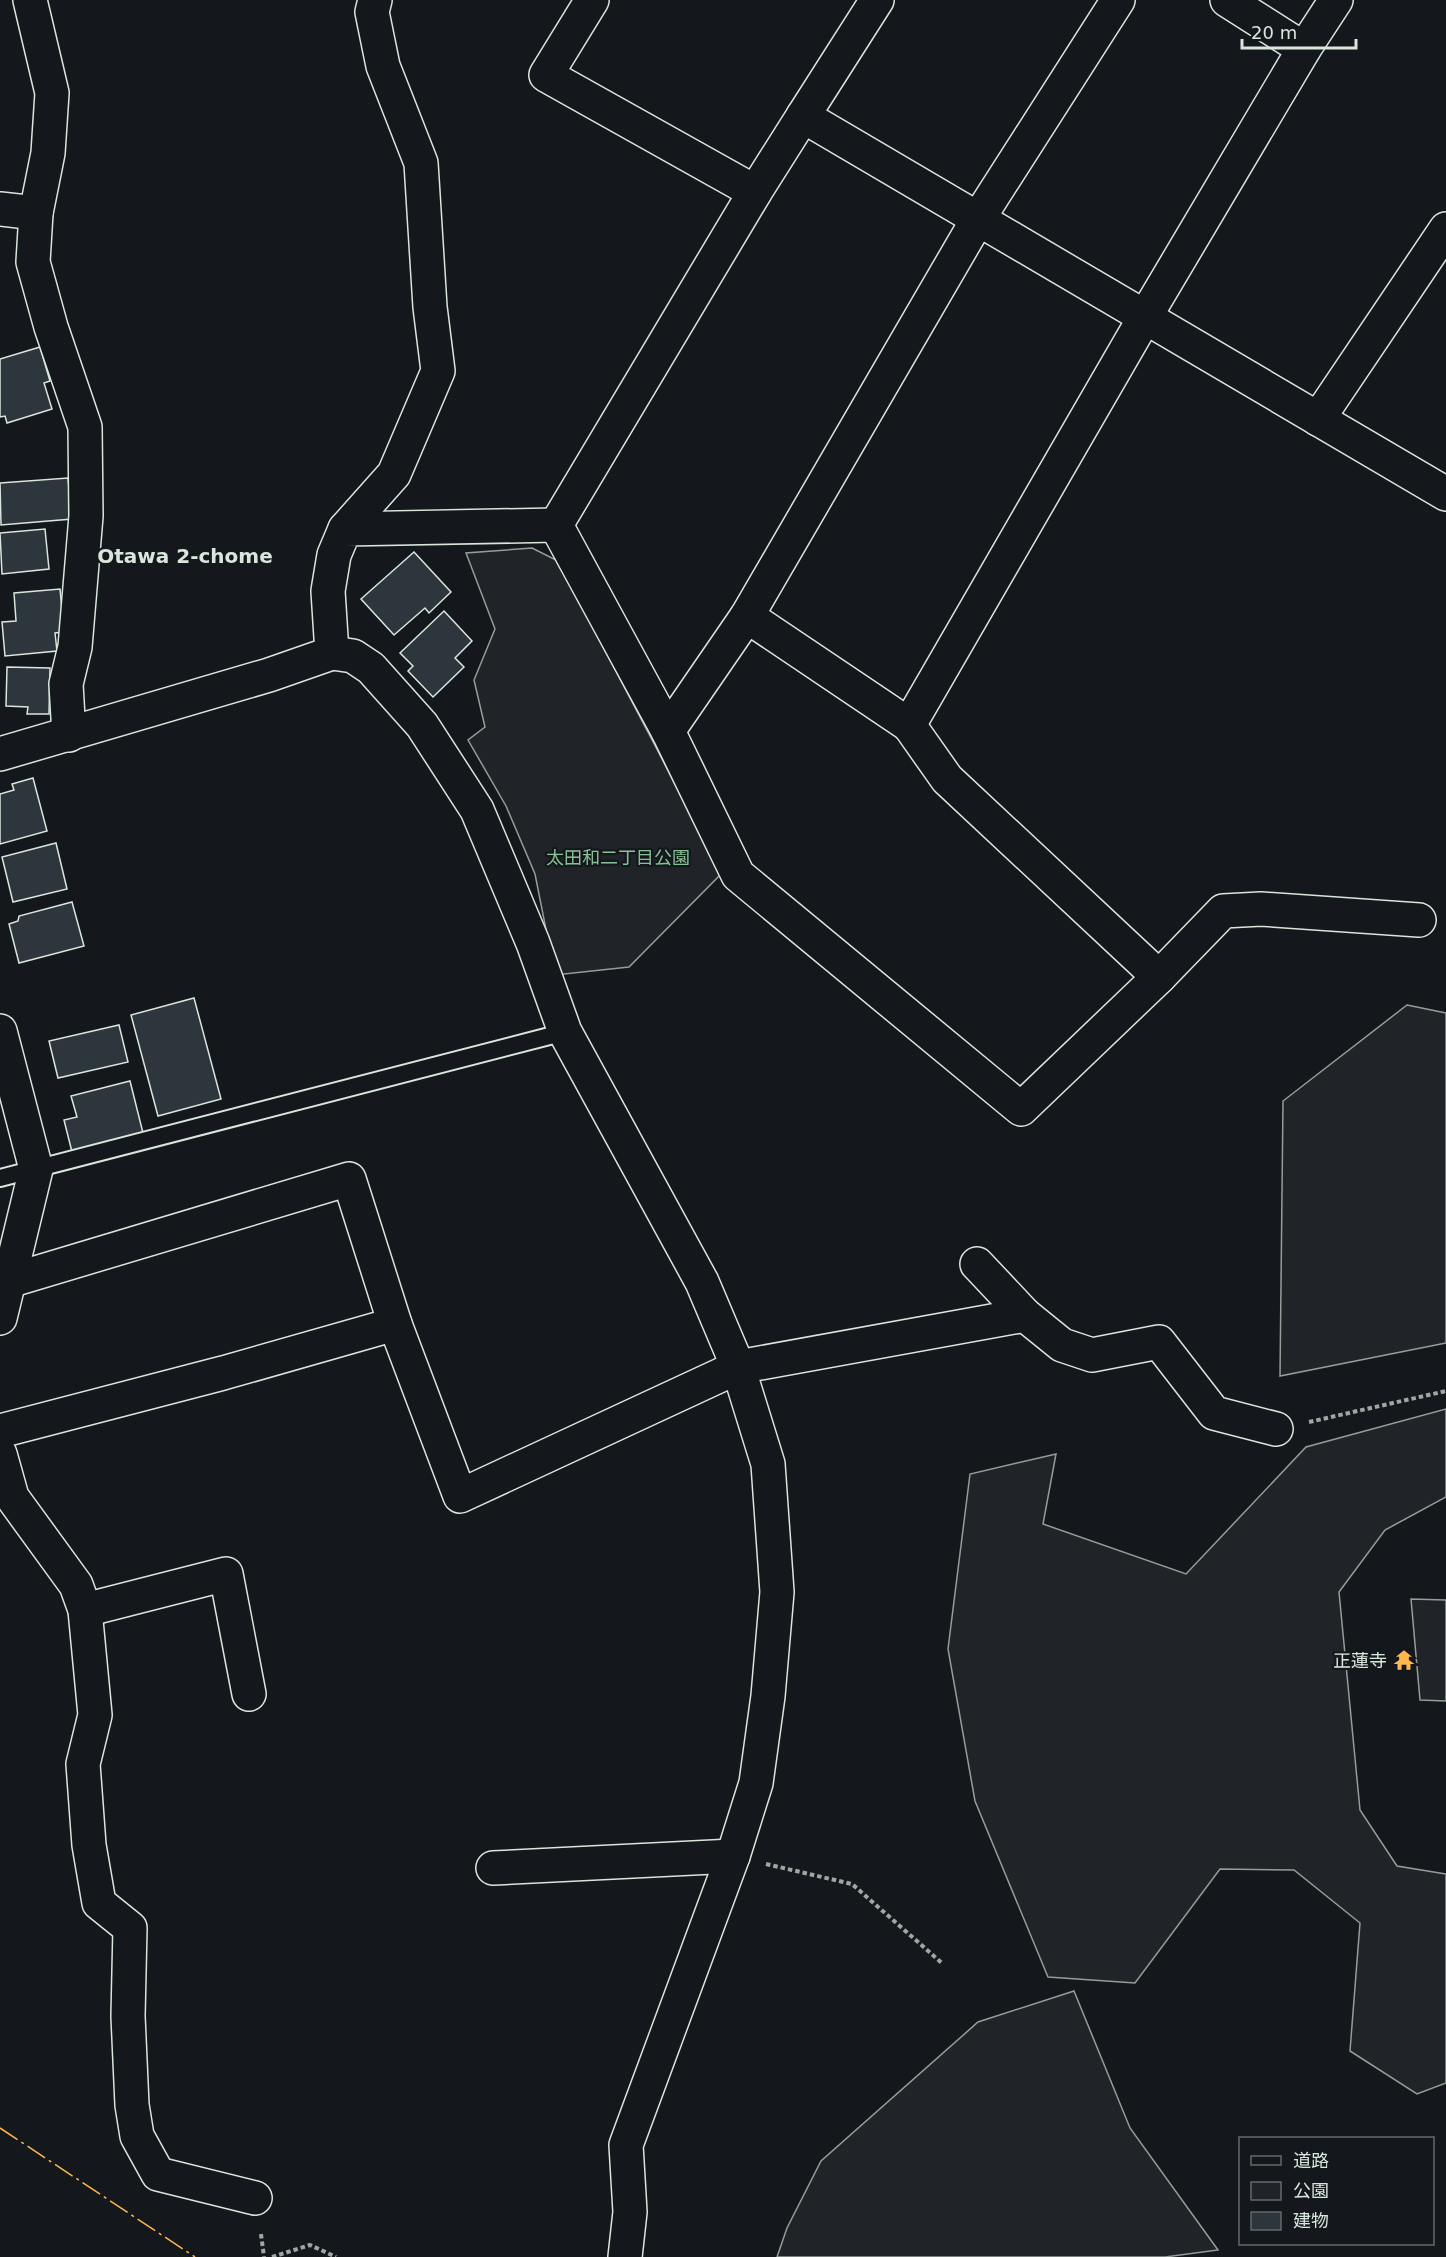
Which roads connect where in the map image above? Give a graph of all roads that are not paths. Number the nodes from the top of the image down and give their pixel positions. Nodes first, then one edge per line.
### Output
1 (30, 0) edge
2 (375, 0) edge
3 (592, 0) edge
4 (877, 0) edge
5 (1118, 0) edge
6 (1227, 0) edge
7 (1336, 0) edge
8 (1304, 49) junction
9 (803, 116) junction
10 (755, 192) junction
11 (0, 209) edge
12 (36, 213) junction
13 (978, 219) junction
14 (1446, 229) edge
15 (1144, 317) junction
16 (1318, 419) junction
17 (1446, 494) edge
18 (556, 525) junction
19 (345, 528) junction
20 (747, 616) junction
21 (332, 653) junction
22 (909, 725) junction
23 (669, 731) junction
24 (69, 735) junction
25 (0, 754) edge
26 (1419, 920) dead end
27 (1159, 977) junction
28 (0, 1031) edge
29 (565, 1032) junction
30 (36, 1169) junction
31 (0, 1178) edge
32 (977, 1264) dead end
33 (9, 1281) junction
34 (1025, 1315) junction
35 (0, 1318) edge
36 (395, 1324) junction
37 (738, 1367) junction
38 (1276, 1429) road end
39 (0, 1431) edge
40 (0, 1454) edge
41 (85, 1610) junction
42 (249, 1694) dead end
43 (733, 1856) junction
44 (493, 1868) dead end
45 (255, 2198) dead end
46 (625, 2257) edge

1 - 12 street
2 - 19 street
3 - 10 street
4 - 9 street
5 - 13 street
6 - 8 street
7 - 8 street
8 - 15 street
9 - 10 street
9 - 13 street
10 - 18 street
11 - 12 street
12 - 24 street
13 - 15 street
13 - 20 street
14 - 16 street
15 - 16 street
15 - 22 street
16 - 17 street
18 - 19 street
18 - 23 street
19 - 21 street
20 - 22 street
20 - 23 street
21 - 24 street
21 - 29 street
22 - 27 street
23 - 27 street
24 - 25 street
26 - 27 street
28 - 30 street
29 - 30 lane
29 - 37 street
30 - 31 lane
30 - 33 street
32 - 34 street
33 - 35 street
33 - 36 street
34 - 37 street
34 - 38 street
36 - 37 street
36 - 39 street
37 - 43 street
40 - 41 street
41 - 42 street
41 - 45 street
43 - 44 street
43 - 46 street

